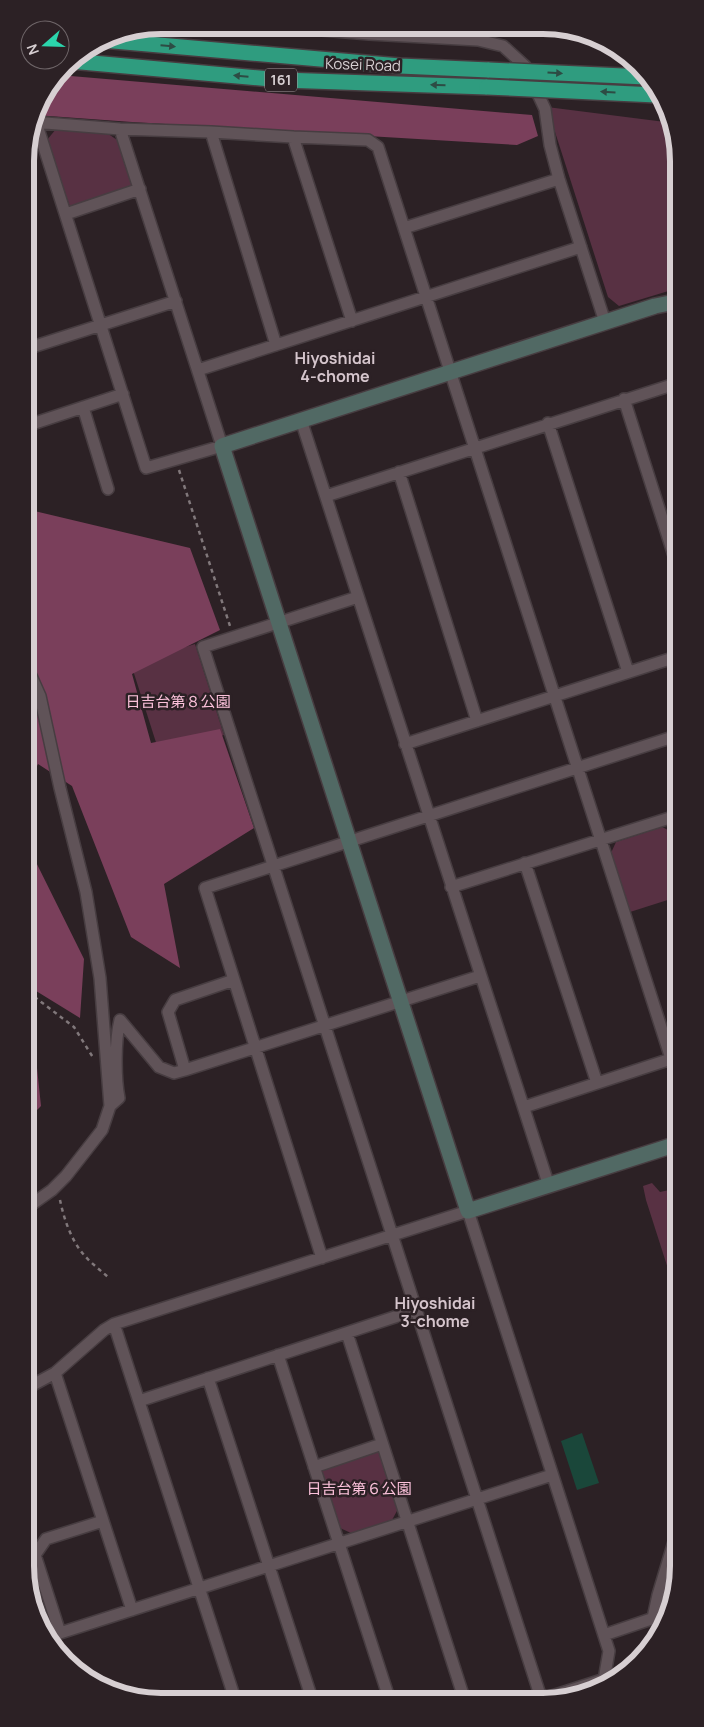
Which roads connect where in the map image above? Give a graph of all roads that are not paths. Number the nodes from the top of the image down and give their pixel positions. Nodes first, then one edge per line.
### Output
1 (377, 34) edge
2 (118, 41) edge
3 (81, 62) edge
4 (638, 77) edge
5 (651, 95) edge
6 (40, 122) edge
7 (120, 129) junction
8 (38, 130) edge
9 (211, 132) junction
10 (293, 137) junction
11 (559, 179) junction
12 (140, 190) junction
13 (66, 214) junction
14 (404, 228) junction
15 (581, 247) junction
16 (426, 297) junction
17 (176, 301) junction
18 (670, 303) edge
19 (352, 321) junction
20 (605, 322) junction
21 (101, 325) junction
22 (276, 345) junction
23 (34, 346) edge
24 (198, 370) junction
25 (450, 372) junction
26 (670, 385) edge
27 (123, 394) junction
28 (624, 399) junction
29 (83, 407) junction
30 (301, 420) junction
31 (34, 423) edge
32 (548, 423) junction
33 (222, 446) junction
34 (474, 447) junction
35 (399, 472) junction
36 (108, 488) dead end
37 (326, 496) junction
38 (670, 543) edge
39 (358, 597) junction
40 (279, 623) junction
41 (670, 659) edge
42 (628, 672) junction
43 (34, 683) edge
44 (554, 696) junction
45 (477, 721) junction
46 (670, 738) edge
47 (405, 744) junction
48 (578, 768) junction
49 (429, 816) junction
50 (670, 821) edge
51 (601, 839) junction
52 (349, 842) junction
53 (525, 863) junction
54 (273, 866) junction
55 (452, 887) junction
56 (480, 976) junction
57 (234, 980) junction
58 (400, 1001) junction
59 (324, 1026) junction
60 (670, 1046) edge
61 (255, 1048) junction
62 (670, 1059) edge
63 (185, 1070) junction
64 (597, 1083) junction
65 (110, 1106) junction
66 (524, 1108) junction
67 (670, 1147) edge
68 (549, 1186) junction
69 (34, 1202) edge
70 (468, 1211) junction
71 (392, 1236) junction
72 (322, 1258) junction
73 (416, 1310) junction
74 (114, 1324) junction
75 (347, 1333) junction
76 (278, 1355) junction
77 (55, 1373) junction
78 (208, 1378) junction
79 (34, 1384) edge
80 (139, 1401) junction
81 (382, 1444) junction
82 (314, 1467) junction
83 (552, 1475) junction
84 (477, 1499) junction
85 (103, 1520) junction
86 (407, 1522) junction
87 (339, 1544) junction
88 (670, 1555) edge
89 (269, 1566) junction
90 (199, 1588) junction
91 (132, 1610) junction
92 (658, 1617) edge
93 (604, 1636) junction
94 (605, 1677) edge
95 (233, 1693) edge
96 (310, 1693) edge
97 (387, 1693) edge
98 (462, 1693) edge
99 (539, 1693) edge

1 - 11 street
2 -> 4 highway, Kosei Road / 161, bridge
5 -> 3 highway, Kosei Road / 161, bridge
6 - 7 street
7 - 9 street
7 - 12 street
8 - 13 street
9 - 10 street
9 - 22 street
10 - 14 street
10 - 19 street
11 - 14 street
11 - 15 street
12 - 13 street
12 - 17 street
13 - 21 street
14 - 16 street
15 - 16 street
15 - 20 street
16 - 19 street
16 - 25 street
17 - 21 street
17 - 24 street
18 - 20 street
19 - 22 street
20 - 25 street
21 - 23 street
21 - 27 street
22 - 24 street
24 - 33 street
25 - 30 street
25 - 34 street
26 - 28 street
27 - 29 street
27 - 33 street
28 - 32 street
28 - 38 street
29 - 31 street
29 - 36 street
30 - 33 street
30 - 37 street
32 - 34 street
32 - 42 street
33 - 40 street
34 - 35 street
34 - 44 street
35 - 37 street
35 - 45 street
37 - 39 street
39 - 40 street
39 - 47 street
40 - 52 street
40 - 54 street
41 - 42 street
42 - 44 street
43 - 65 street
44 - 45 street
44 - 48 street
45 - 47 street
46 - 48 street
47 - 49 street
48 - 49 street
48 - 51 street
49 - 52 street
49 - 55 street
50 - 51 street
51 - 53 street
51 - 60 street
52 - 54 street
52 - 58 street
53 - 55 street
53 - 64 street
54 - 57 street
54 - 59 street
55 - 56 street
56 - 58 street
56 - 66 street
57 - 61 street
57 - 63 street
58 - 59 street
58 - 70 street
59 - 61 street
59 - 71 street
61 - 63 street
61 - 72 street
62 - 64 street
63 - 65 street
64 - 66 street
65 - 69 street
66 - 68 street
67 - 68 street
68 - 70 street
70 - 71 street
70 - 83 street
71 - 72 street
71 - 73 street
72 - 74 street
73 - 75 street
73 - 84 street
74 - 77 street
74 - 80 street
75 - 76 street
75 - 81 street
76 - 78 street
76 - 82 street
77 - 79 street
77 - 85 street
78 - 80 street
78 - 89 street
80 - 90 street
81 - 82 street
81 - 86 street
82 - 87 street
83 - 84 street
83 - 93 street
84 - 86 street
84 - 99 street
85 - 91 street
85 - 91 street
86 - 87 street
86 - 98 street
87 - 89 street
87 - 97 street
88 - 92 street
89 - 90 street
89 - 96 street
90 - 91 street
90 - 95 street
92 - 93 street
93 - 94 street

